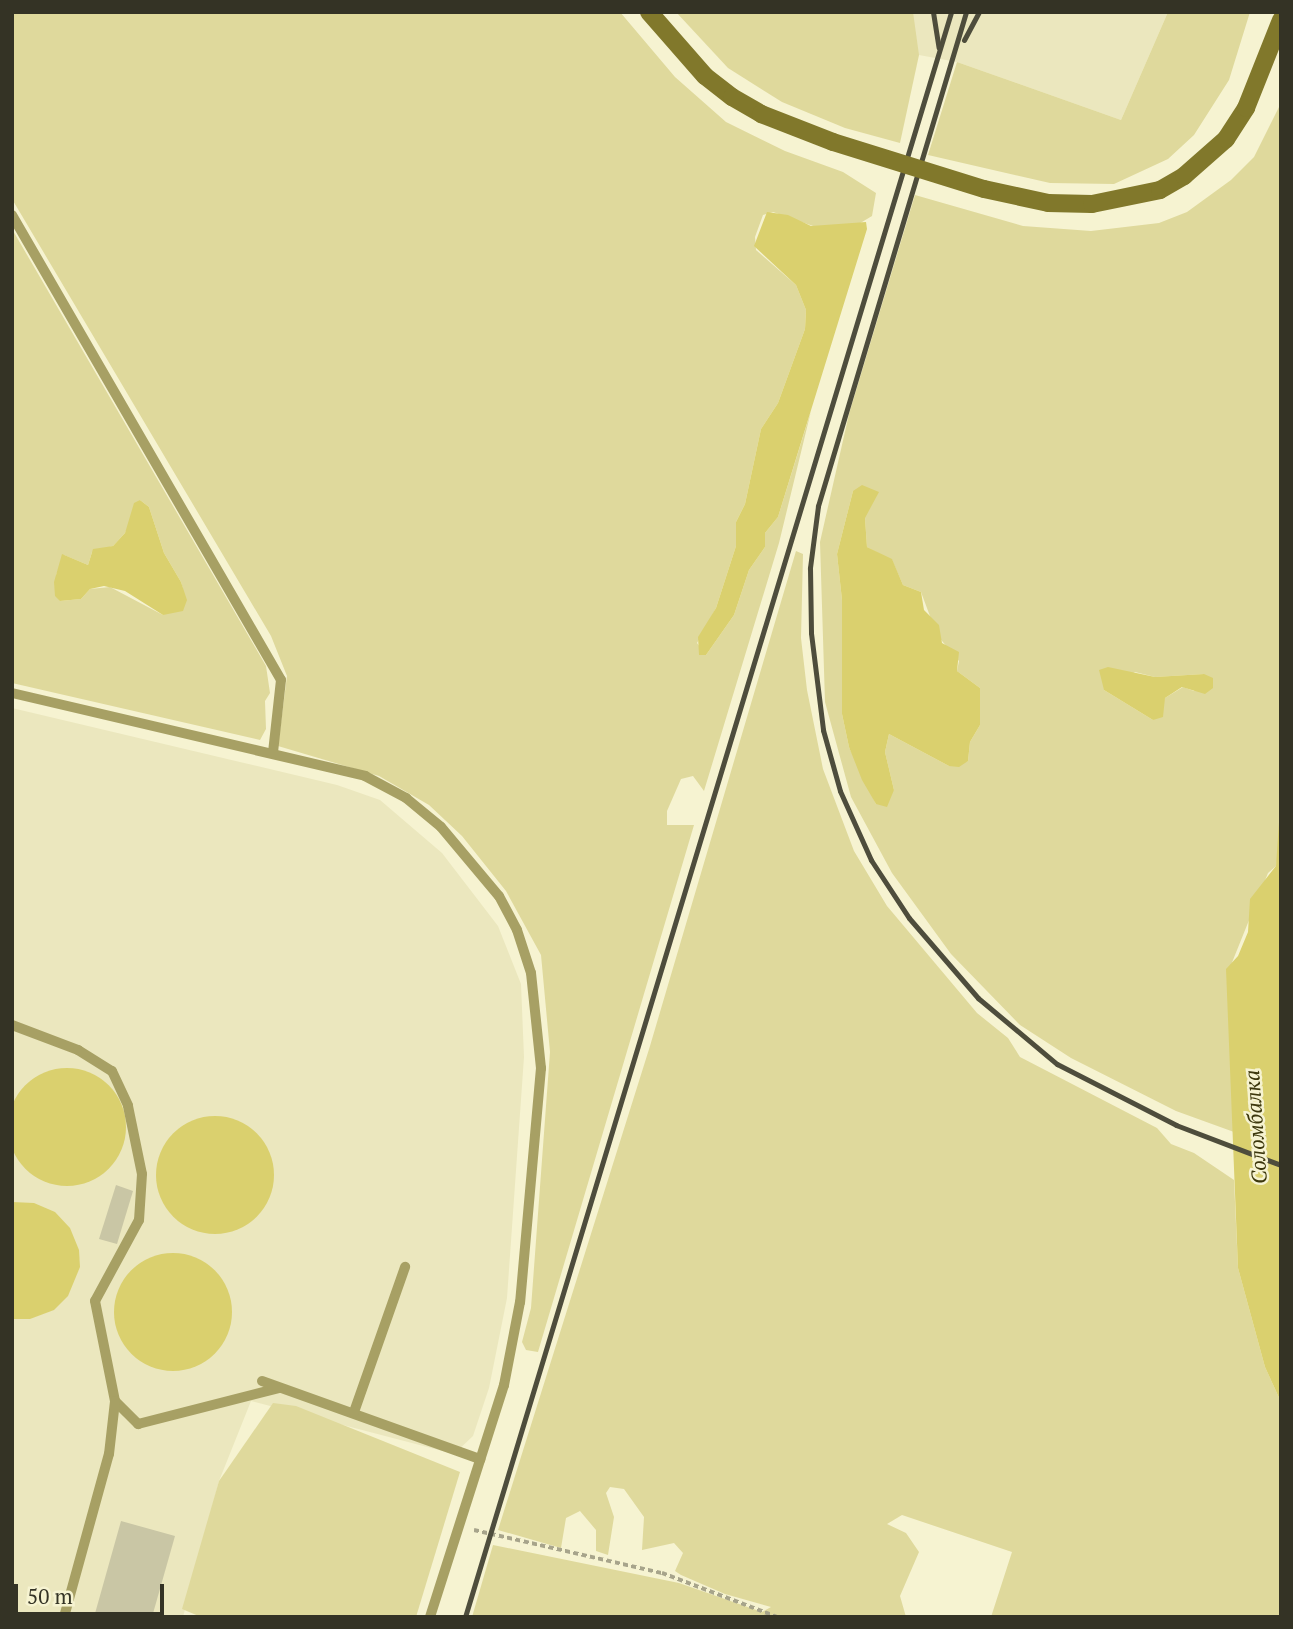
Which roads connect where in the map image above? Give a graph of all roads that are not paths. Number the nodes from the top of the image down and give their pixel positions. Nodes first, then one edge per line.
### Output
1 (649, 12) edge
2 (1281, 20) edge
3 (12, 215) edge
4 (12, 693) edge
5 (273, 752) junction
6 (12, 1026) edge
7 (405, 1267) dead end
8 (262, 1381) dead end
9 (279, 1388) junction
10 (115, 1401) junction
11 (354, 1412) junction
12 (480, 1459) junction
13 (64, 1617) edge
14 (430, 1617) edge

1 - 2 main road, bridge
3 - 5 lane
4 - 5 lane
5 - 12 lane
6 - 10 lane
7 - 11 lane
8 - 9 lane
9 - 10 lane
9 - 11 lane
10 - 13 lane
11 - 12 lane
12 - 14 lane

